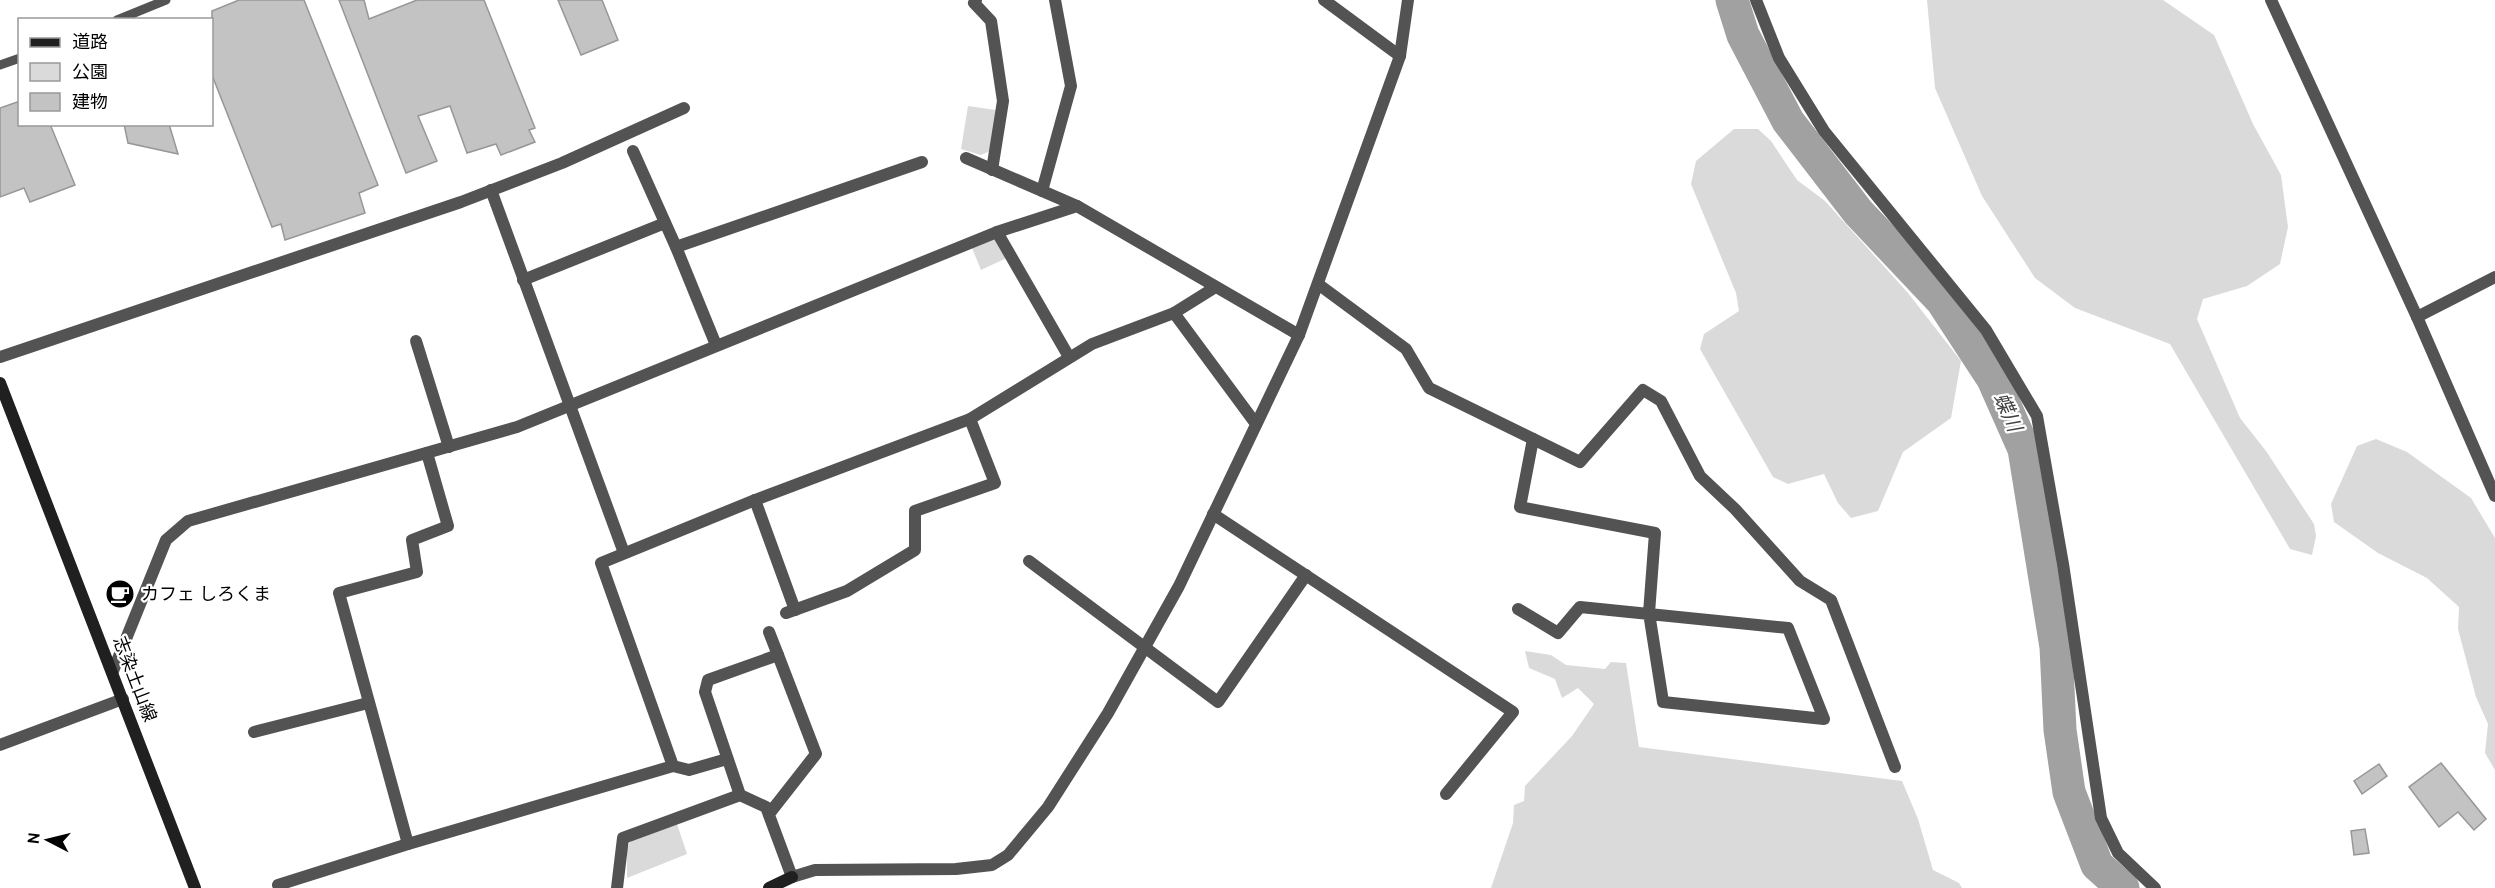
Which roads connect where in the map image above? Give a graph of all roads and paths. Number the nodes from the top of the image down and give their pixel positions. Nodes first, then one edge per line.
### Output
1 (166, 0) edge
2 (976, 0) edge
3 (1055, 0) edge
4 (1324, 0) edge
5 (1408, 0) edge
6 (1756, 0) edge
7 (2271, 0) edge
8 (122, 18) edge
9 (1400, 56) junction
10 (18, 59) edge
11 (0, 65) edge
12 (684, 108) dead end
13 (633, 151) dead end
14 (966, 158) dead end
15 (922, 162) dead end
16 (992, 170) junction
17 (491, 190) junction
18 (1042, 191) junction
19 (1077, 206) junction
20 (665, 223) junction
21 (997, 232) junction
22 (676, 247) junction
23 (2495, 277) edge
24 (523, 280) junction
25 (1318, 284) junction
26 (1214, 288) junction
27 (1174, 313) junction
28 (2417, 317) junction
29 (1299, 335) junction
30 (416, 341) dead end
31 (716, 345) junction
32 (0, 357) edge
33 (1069, 357) junction
34 (0, 383) edge
35 (569, 406) junction
36 (970, 419) junction
37 (1256, 424) junction
38 (1533, 439) junction
39 (449, 447) junction
40 (427, 453) junction
41 (2495, 496) edge
42 (755, 500) junction
43 (1213, 514) junction
44 (624, 553) junction
45 (1029, 561) dead end
46 (1306, 575) junction
47 (1518, 609) dead end
48 (1649, 614) junction
49 (769, 632) dead end
50 (1145, 646) junction
51 (778, 655) junction
52 (112, 671) junction
53 (123, 699) junction
54 (368, 702) junction
55 (254, 732) dead end
56 (0, 745) edge
57 (727, 759) junction
58 (673, 766) junction
59 (1895, 767) dead end
60 (1446, 794) dead end
61 (740, 795) junction
62 (769, 814) junction
63 (408, 844) junction
64 (792, 877) junction
65 (278, 885) dead end
66 (195, 888) edge
67 (617, 888) edge
68 (770, 888) edge
69 (2155, 888) edge

1 - 8 lane
2 - 16 street
3 - 18 street
4 - 9 street
5 - 9 street
6 - 69 street
7 - 28 street
9 - 25 street
10 - 11 lane
12 - 17 street
13 - 20 street
14 - 16 street
15 - 22 street
16 - 18 street
17 - 24 street
17 - 32 street
18 - 19 street
19 - 21 street
19 - 26 street
20 - 22 street
20 - 24 street
21 - 31 street
21 - 33 street
22 - 31 street
23 - 28 street
24 - 35 street
25 - 29 street
25 - 38 street
26 - 27 street
26 - 29 street
27 - 33 street
27 - 37 street
28 - 41 street
29 - 37 street
30 - 39 street
31 - 35 street
33 - 36 street
34 - 52 main road, 志染土山線
35 - 39 street
35 - 44 street
36 - 42 street
36 - 42 street
37 - 43 street
38 - 48 street
38 - 59 street
39 - 40 street
40 - 52 street
40 - 54 street
42 - 44 street
43 - 46 street
43 - 50 street
44 - 58 street
45 - 50 street
46 - 50 street
46 - 60 street
47 - 48 street
48 - 48 street
49 - 51 street
50 - 64 street
51 - 57 street
51 - 62 street
52 - 53 main road, 志染土山線
53 - 56 street
53 - 66 main road, 志染土山線
54 - 55 street
54 - 63 street
57 - 58 street
57 - 61 street
58 - 63 street
61 - 62 street
61 - 67 street
62 - 64 street
63 - 65 street
64 - 68 main road

